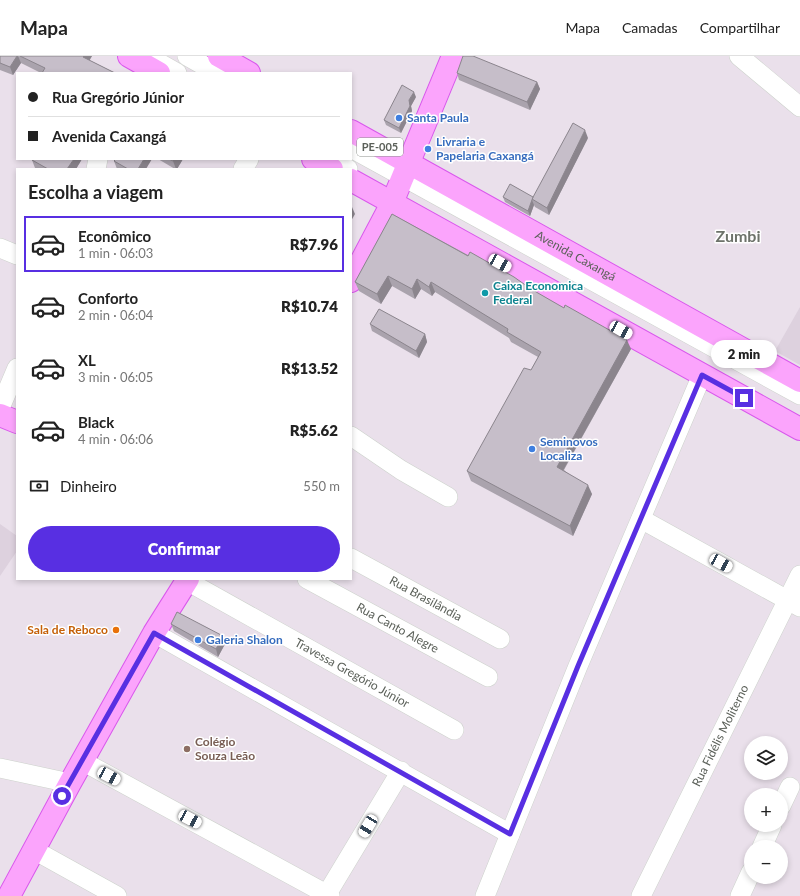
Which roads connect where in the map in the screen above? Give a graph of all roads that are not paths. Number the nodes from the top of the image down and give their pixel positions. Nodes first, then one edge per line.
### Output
1 (187, 56) edge
2 (453, 56) edge
3 (739, 56) edge
4 (221, 61) edge
5 (144, 65) edge
6 (173, 72) edge
7 (247, 72) edge
8 (800, 107) edge
9 (352, 132) edge
10 (352, 149) edge
11 (315, 160) edge
12 (332, 160) edge
13 (330, 168) edge
14 (346, 168) edge
15 (352, 171) edge
16 (352, 180) edge
17 (400, 185) junction
18 (0, 248) edge
19 (16, 255) edge
20 (352, 280) edge
21 (16, 370) edge
22 (702, 375) junction
23 (800, 381) edge
24 (800, 395) edge
25 (0, 408) edge
26 (0, 415) edge
27 (800, 419) edge
28 (16, 422) edge
29 (800, 429) edge
30 (352, 437) edge
31 (448, 497) dead end
32 (641, 519) junction
33 (352, 559) edge
34 (800, 575) edge
35 (187, 580) edge
36 (309, 580) edge
37 (794, 603) edge
38 (154, 633) junction
39 (500, 639) dead end
40 (488, 677) dead end
41 (454, 730) dead end
42 (82, 761) junction
43 (0, 768) edge
44 (401, 771) junction
45 (70, 783) junction
46 (790, 787) dead end
47 (788, 791) edge
48 (510, 834) junction
49 (34, 850) junction
50 (746, 884) edge
51 (329, 895) edge
52 (9, 896) edge
53 (118, 896) edge
54 (485, 896) edge
55 (641, 896) edge
56 (740, 896) edge

1 - 4 street
2 - 17 main road
3 - 8 street
4 - 7 main road
5 - 6 street
9 - 17 main road, Avenida Caxangá / PE-005
10 - 17 street
11 - 13 main road
12 - 14 street
15 - 17 street
16 - 17 main road, Avenida Caxangá / PE-005
17 - 20 main road
17 - 22 main road, Avenida Caxangá / PE-005
17 - 23 main road, Avenida Caxangá / PE-005
17 - 24 street
17 - 27 street
18 - 19 street
21 - 25 street
22 - 29 main road, Avenida Caxangá / PE-005
22 - 32 street
26 - 28 main road
30 - 31 street
32 - 37 street
32 - 48 street
33 - 39 street, Rua Brasilândia
34 - 37 street, Rua Fidélis Moliterno
35 - 38 main road
35 - 41 street, Travessa Gregório Júnior
36 - 40 street, Rua Canto Alegre
37 - 55 street, Rua Fidélis Moliterno
38 - 42 main road
38 - 44 street
42 - 45 main road
42 - 51 street
43 - 45 street
44 - 48 street
44 - 51 street
45 - 49 main road
46 - 47 street
48 - 54 street
49 - 52 main road
49 - 53 street
50 - 56 street

